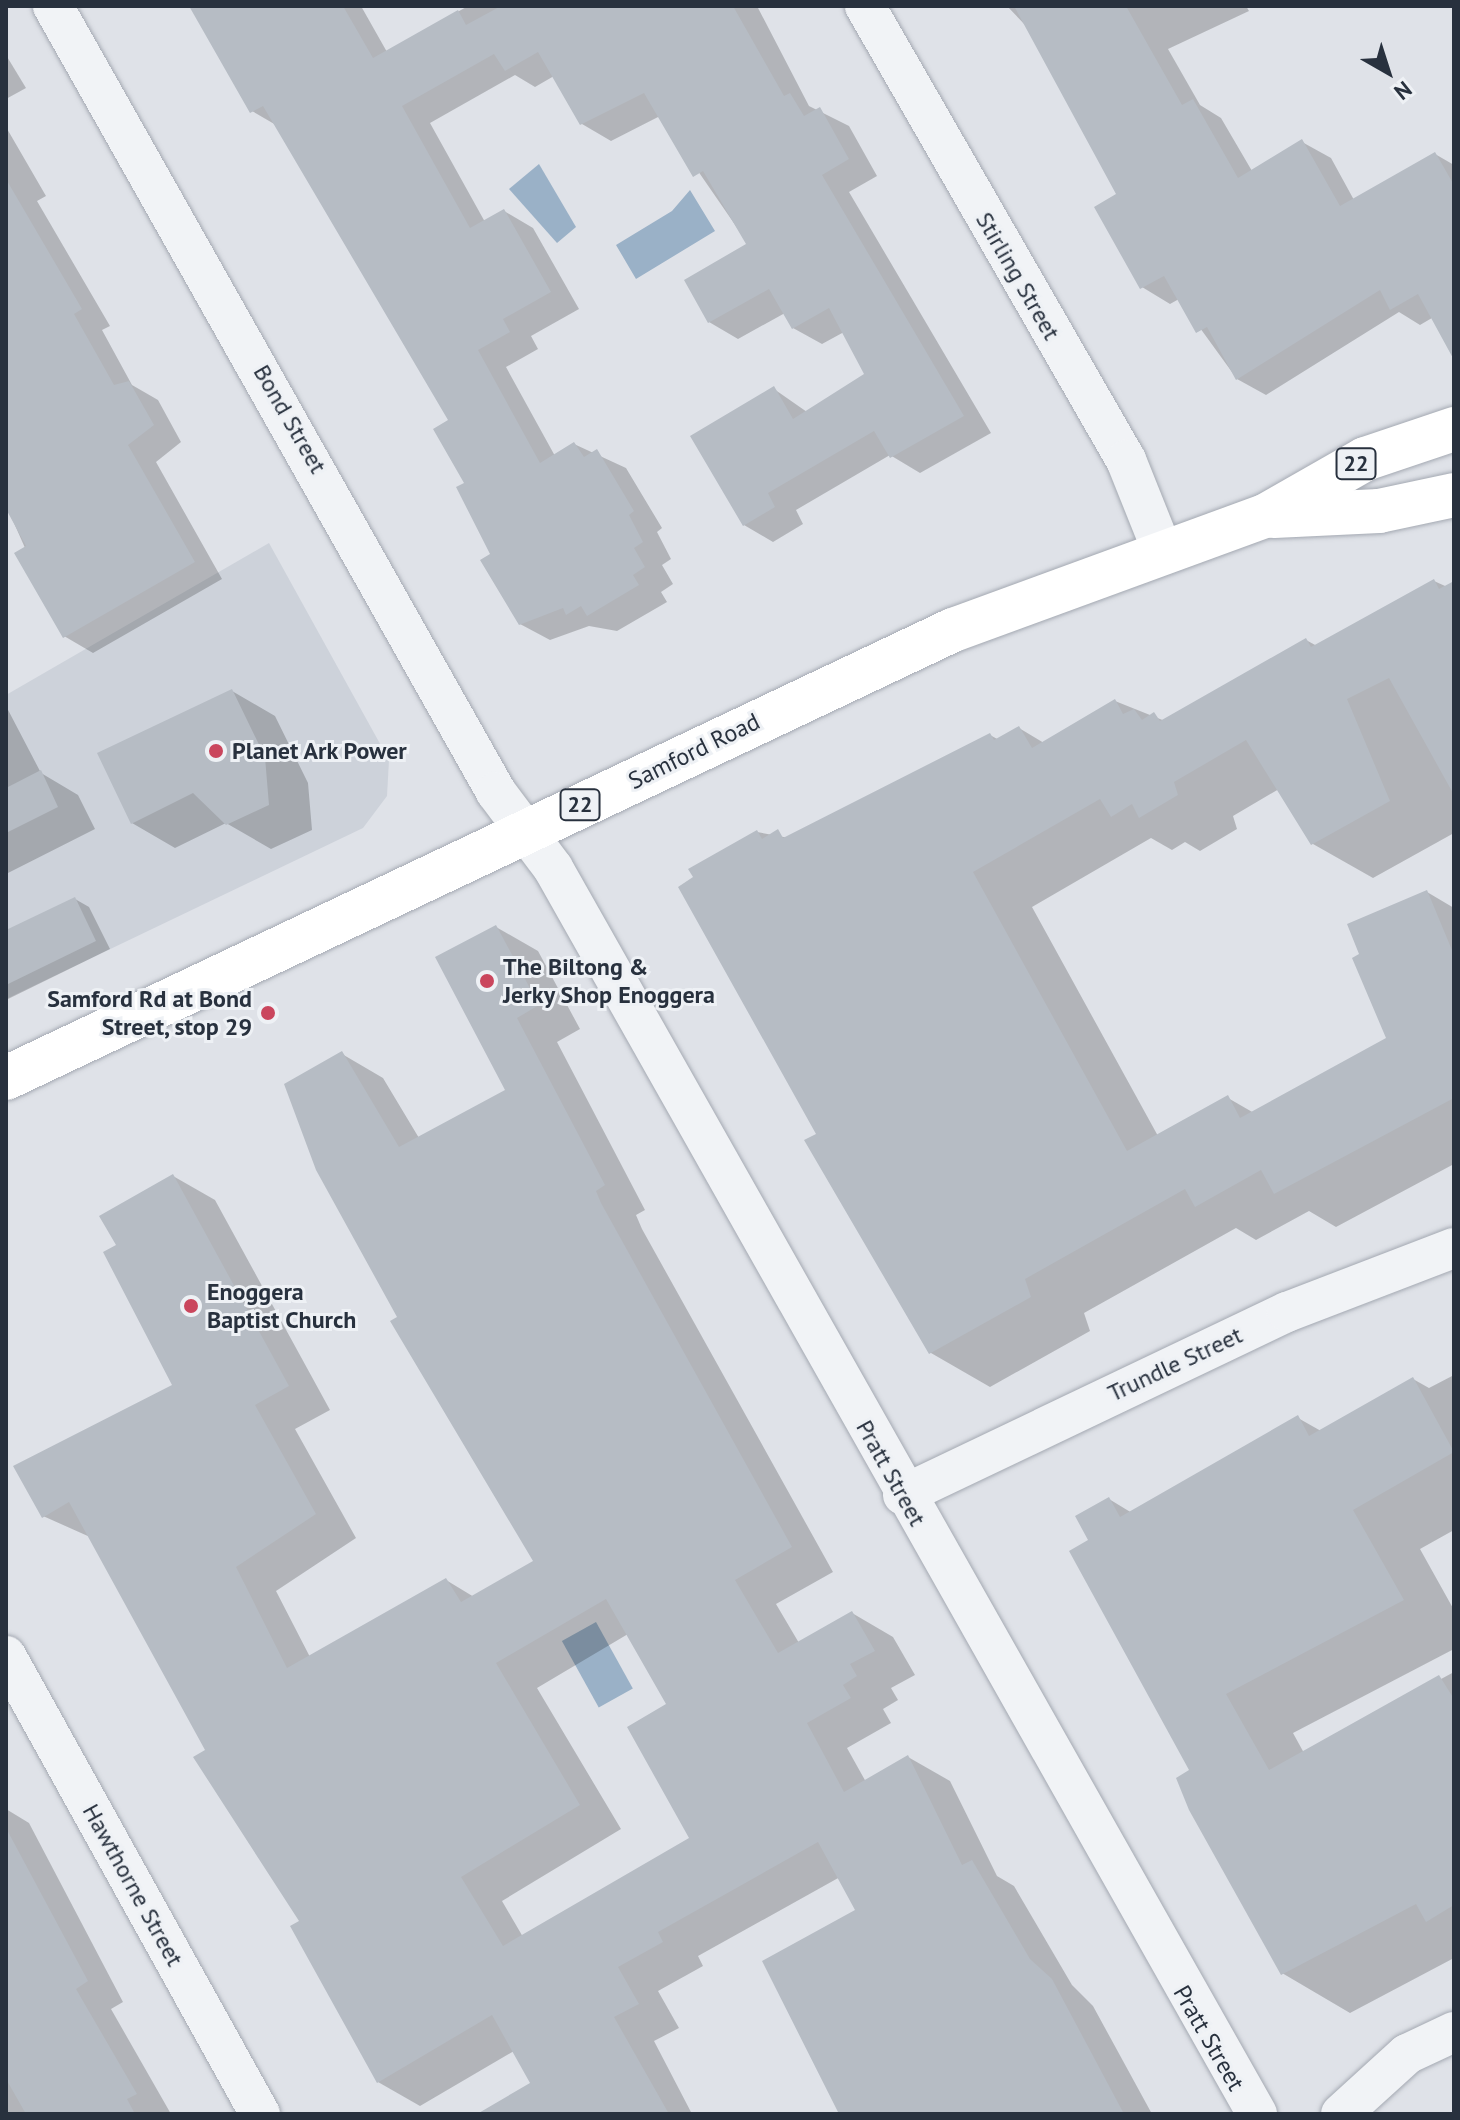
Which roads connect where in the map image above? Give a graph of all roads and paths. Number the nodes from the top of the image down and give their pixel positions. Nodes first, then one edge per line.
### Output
1 (53, 6) edge
2 (865, 6) edge
3 (1454, 429) edge
4 (1454, 495) edge
5 (1265, 516) junction
6 (1162, 550) junction
7 (525, 831) junction
8 (6, 1078) edge
9 (1454, 1248) edge
10 (903, 1495) junction
11 (6, 1656) edge
12 (1454, 2032) edge
13 (260, 2114) edge
14 (1257, 2114) edge
15 (1341, 2114) edge

1 - 7 street, Bond Street
2 - 6 street, Stirling Street
3 - 5 main road, Samford Road / 22
4 - 5 main road, Samford Road / 22
5 - 6 main road, Samford Road / 22
6 - 7 main road, Samford Road / 22
7 - 8 main road, Samford Road / 22
7 - 10 street, Pratt Street
9 - 10 street, Trundle Street
10 - 14 street, Pratt Street
11 - 13 street, Hawthorne Street
12 - 15 street

